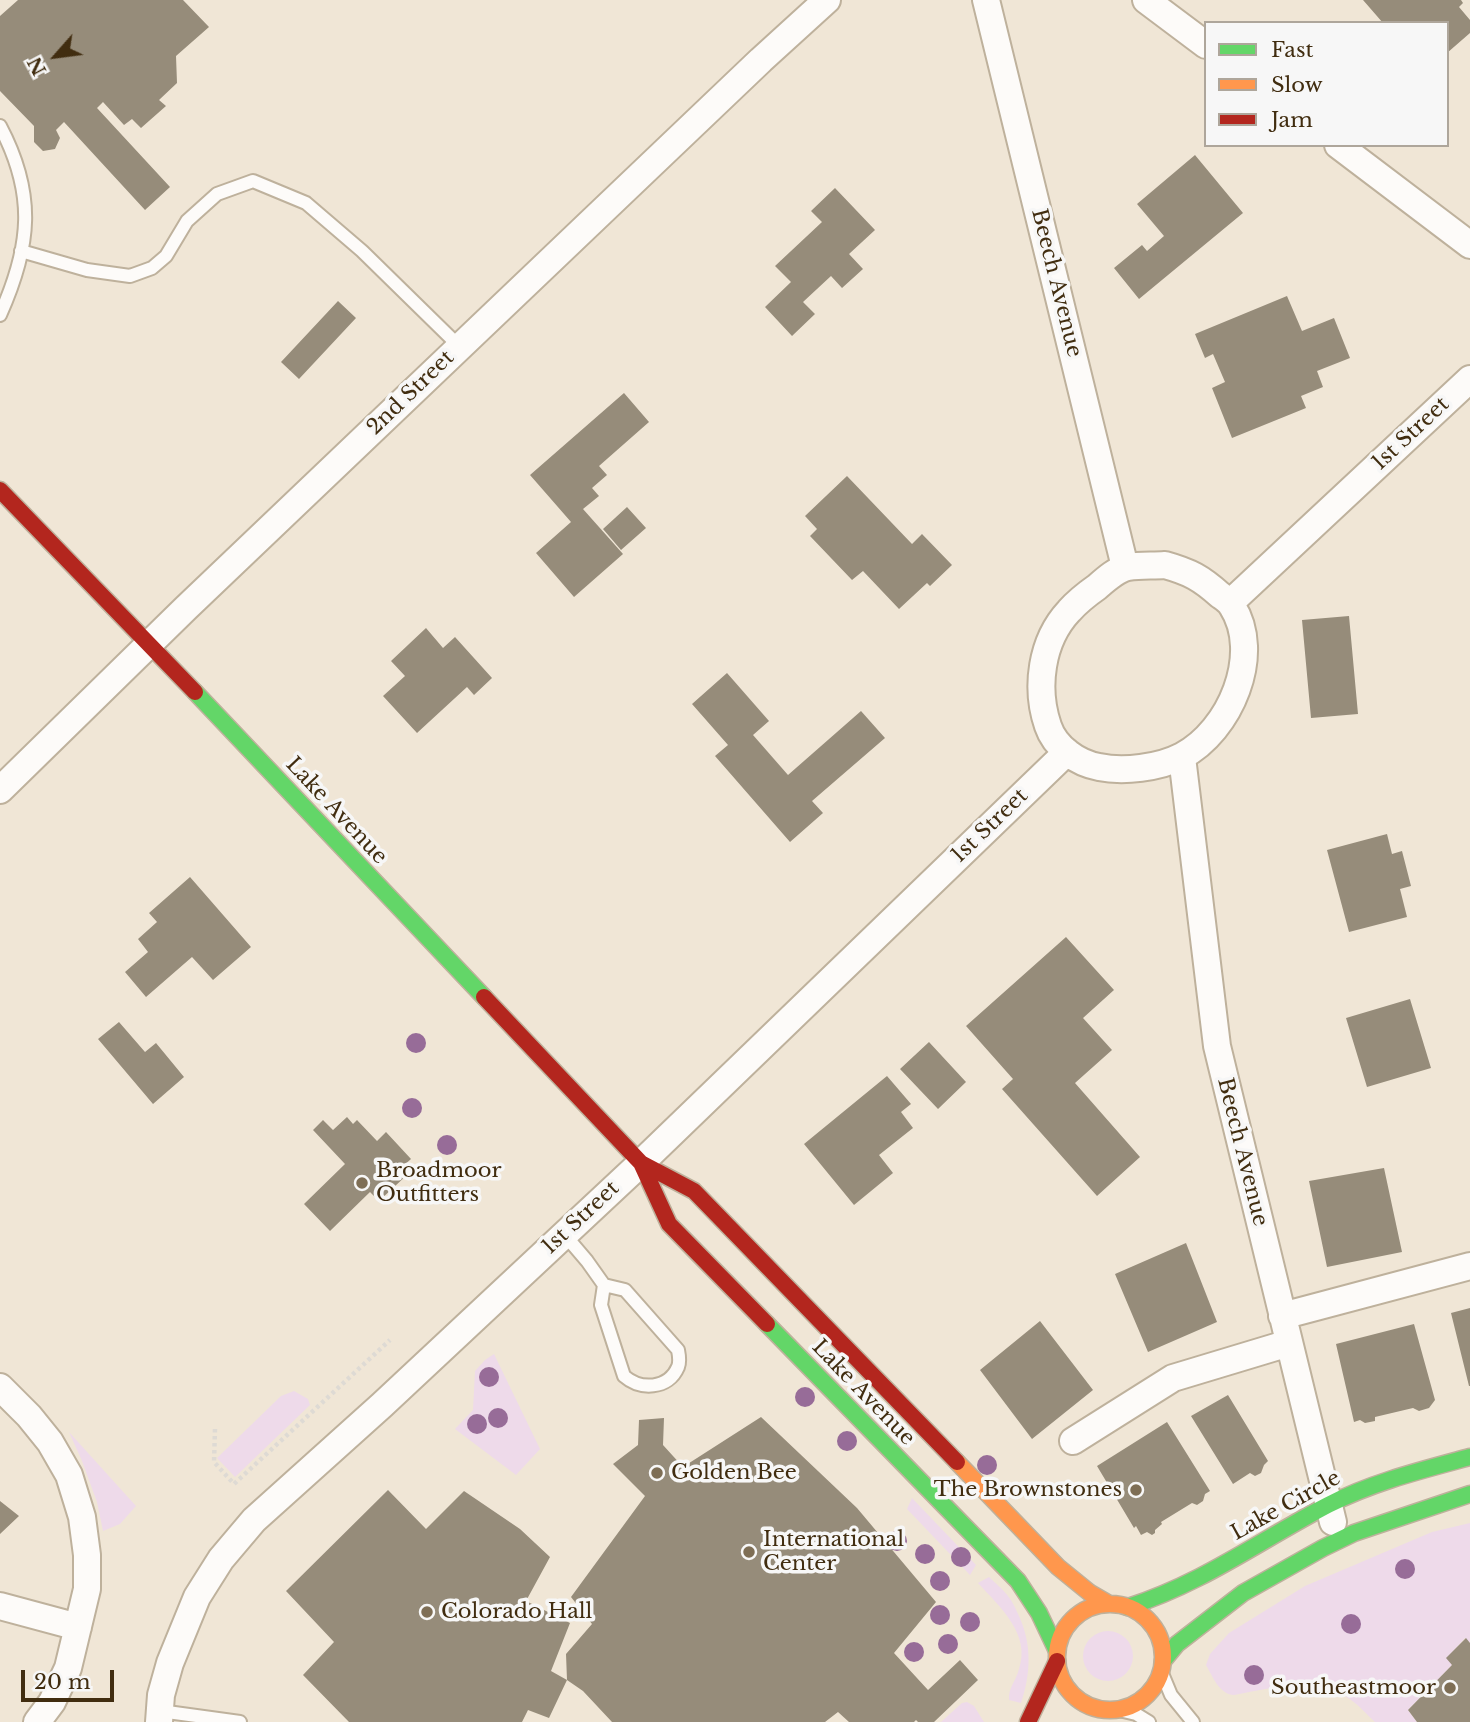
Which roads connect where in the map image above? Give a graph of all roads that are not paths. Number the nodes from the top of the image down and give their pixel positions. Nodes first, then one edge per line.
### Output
1 (827, 0) edge
2 (986, 0) edge
3 (1146, 0) edge
4 (1204, 44) edge
5 (0, 126) edge
6 (1341, 147) edge
7 (1470, 246) edge
8 (21, 251) junction
9 (0, 315) edge
10 (460, 347) junction
11 (1470, 379) edge
12 (0, 490) edge
13 (1125, 567) junction
14 (1230, 603) junction
15 (150, 645) junction
16 (1067, 752) junction
17 (1182, 757) junction
18 (0, 790) edge
19 (641, 1163) junction
20 (564, 1234) junction
21 (1470, 1266) edge
22 (604, 1286) junction
23 (1282, 1316) junction
24 (1289, 1343) junction
25 (0, 1387) edge
26 (1073, 1441) dead end
27 (1470, 1457) edge
28 (1470, 1494) edge
29 (1328, 1505) junction
30 (1339, 1541) junction
31 (1109, 1604) junction
32 (0, 1606) edge
33 (1128, 1607) junction
34 (78, 1627) junction
35 (1057, 1656) junction
36 (1162, 1666) junction
37 (1114, 1710) junction
38 (160, 1717) edge
39 (37, 1722) edge
40 (240, 1722) edge
41 (1028, 1722) edge
42 (1094, 1722) edge
43 (1149, 1722) edge
44 (1193, 1722) edge

1 - 10 street, 2nd Street
2 - 13 street, Beech Avenue
3 - 4 street
5 - 8 lane
6 - 7 street
8 - 9 lane
8 - 10 lane
10 - 15 street, 2nd Street
11 - 14 street, 1st Street
12 - 15 main road, Lake Avenue
13 - 14 street
13 - 16 street
14 - 17 street
15 - 18 street, 2nd Street
15 - 19 main road, Lake Avenue
16 - 17 street
16 - 19 street, 1st Street
17 - 23 street, Beech Avenue
19 - 20 street, 1st Street
19 - 31 main road, Lake Avenue
19 - 35 main road, Lake Avenue
20 - 22 lane
20 - 38 street, 1st Street
21 - 23 street
22 - 22 lane
23 - 24 street, Beech Avenue
24 - 26 street
24 - 29 street, Beech Avenue
25 - 34 street
27 - 29 main road, Lake Circle
28 - 30 main road
29 - 30 street, Beech Avenue
29 - 33 main road, Lake Circle
30 - 36 main road
31 - 33 main road
31 - 35 main road
32 - 34 street
33 - 36 main road
34 - 39 street
35 - 37 main road
35 - 41 main road
36 - 37 main road
36 - 44 lane
37 - 42 main road
37 - 43 lane
38 - 40 lane

